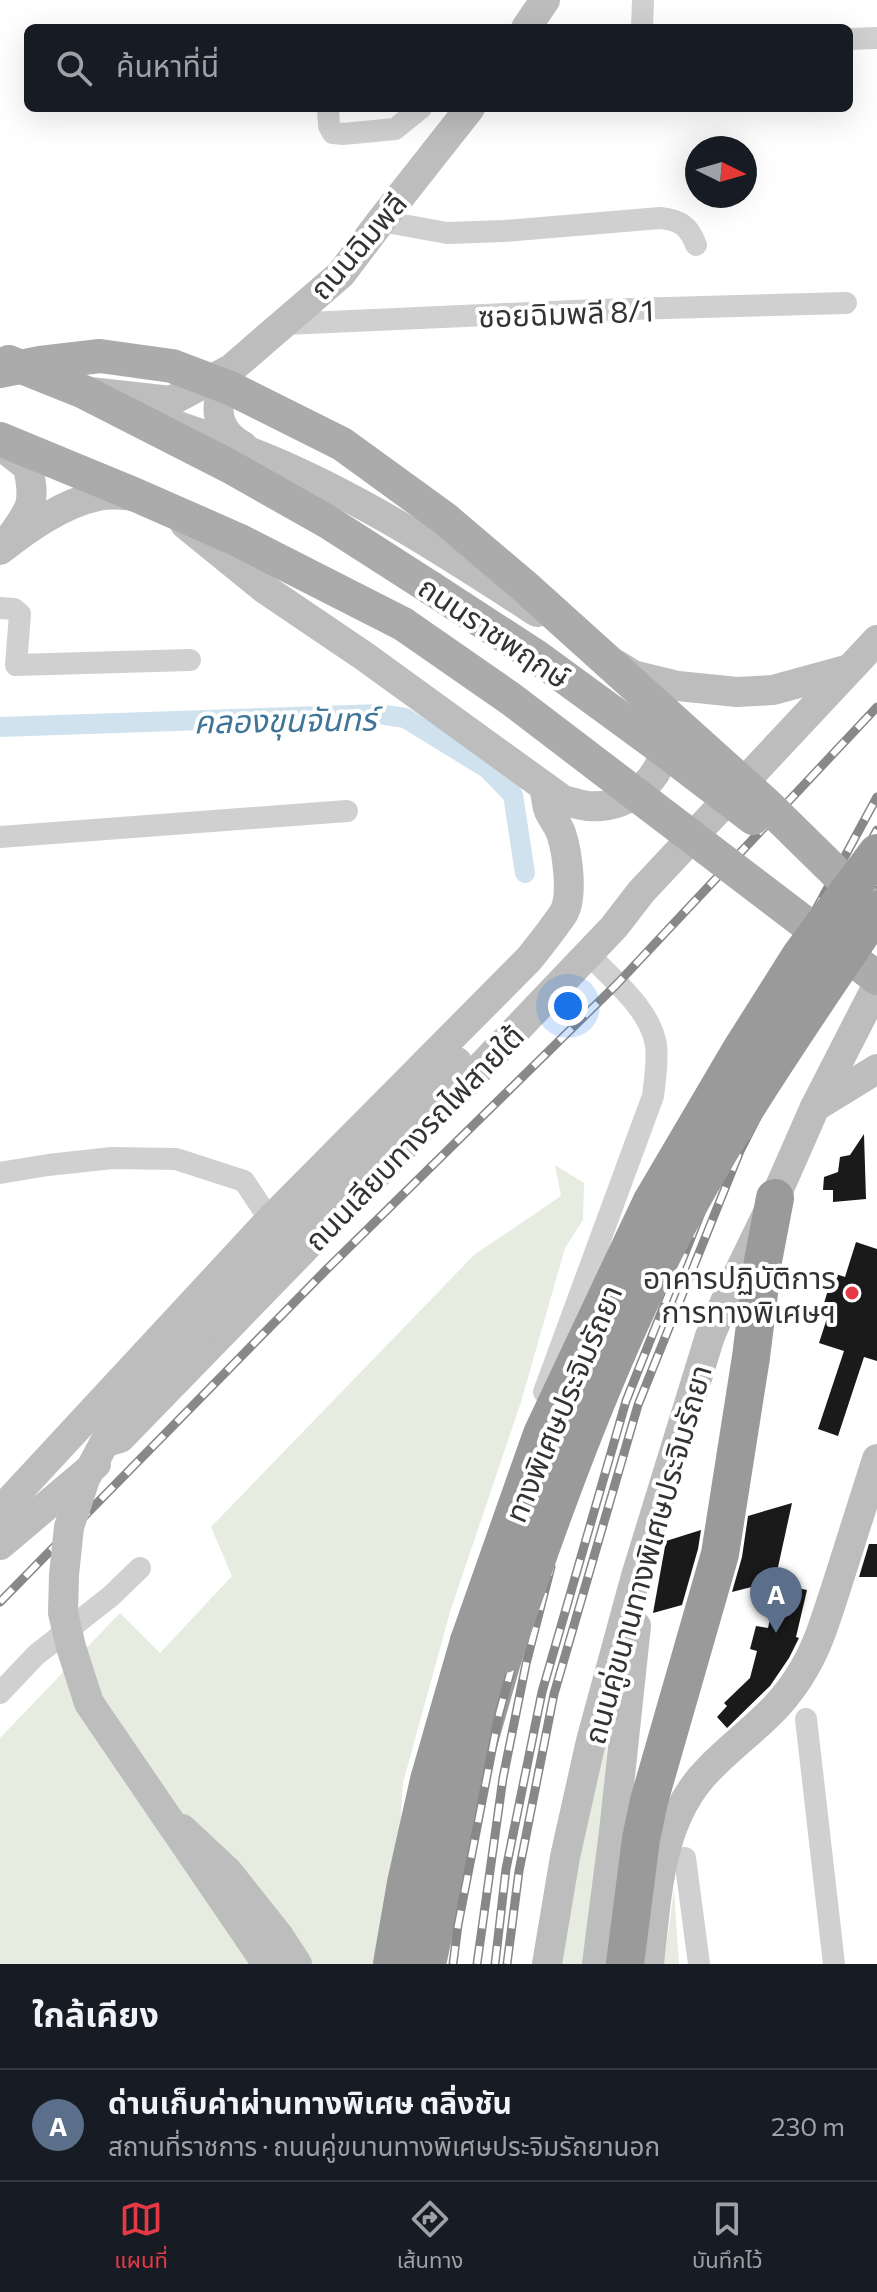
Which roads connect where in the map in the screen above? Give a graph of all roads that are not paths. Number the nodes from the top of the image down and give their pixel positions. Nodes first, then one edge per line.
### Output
1 (545, 0) edge
2 (643, 0) edge
3 (529, 24) edge
4 (642, 24) edge
5 (877, 38) edge
6 (853, 39) edge
7 (328, 112) edge
8 (416, 112) edge
9 (467, 112) edge
10 (381, 221) junction
11 (696, 245) dead end
12 (846, 303) dead end
13 (285, 324) junction
14 (0, 358) edge
15 (231, 369) junction
16 (0, 371) edge
17 (84, 392) junction
18 (0, 442) edge
19 (269, 459) junction
20 (151, 502) junction
21 (2, 548) edge
22 (0, 608) edge
23 (867, 649) edge
24 (190, 660) dead end
25 (633, 675) junction
26 (544, 786) junction
27 (347, 811) dead end
28 (0, 837) edge
29 (877, 853) edge
30 (641, 892) junction
31 (565, 912) junction
32 (877, 913) edge
33 (588, 953) junction
34 (877, 978) edge
35 (877, 986) edge
36 (507, 1012) junction
37 (877, 1069) edge
38 (815, 1107) junction
39 (0, 1173) edge
40 (775, 1198) junction
41 (270, 1220) junction
42 (87, 1435) junction
43 (877, 1459) edge
44 (0, 1511) edge
45 (0, 1545) edge
46 (140, 1568) dead end
47 (636, 1576) junction
48 (0, 1693) edge
49 (806, 1719) dead end
50 (163, 1811) junction
51 (685, 1858) dead end
52 (267, 1964) edge
53 (297, 1964) edge
54 (378, 1964) edge
55 (392, 1964) edge
56 (427, 1964) edge
57 (547, 1964) edge
58 (597, 1964) edge
59 (625, 1964) edge
60 (649, 1964) edge
61 (699, 1964) edge
62 (834, 1964) edge

1 - 3 main road
2 - 4 street
5 - 6 street
7 - 8 street
9 - 10 main road, ถนนฉิมพลี
10 - 11 street
10 - 13 main road, ถนนฉิมพลี
12 - 13 street, ซอยฉิมพลี 8/1
13 - 15 main road, ถนนฉิมพลี
14 - 17 main road, ถนนราชพฤกษ์
15 - 17 main road, ถนนฉิมพลี
15 - 19 main road
16 - 32 main road, bridge
17 - 19 main road, ถนนราชพฤกษ์
17 - 32 main road, ถนนราชพฤกษ์, bridge
18 - 20 main road, ถนนราชพฤกษ์
18 - 21 main road
19 - 25 main road, ถนนราชพฤกษ์
20 - 21 main road
20 - 26 main road, ถนนราชพฤกษ์
20 - 34 main road, ถนนราชพฤกษ์, bridge
22 - 24 street
23 - 25 main road, ถนนราชพฤกษ์
23 - 30 main road, ถนนเลียบทางรถไฟสายใต้
25 - 26 main road, ถนนราชพฤกษ์
26 - 31 main road
27 - 28 street
29 - 55 highway, ทางพิเศษประจิมรัถยา, bridge
30 - 33 main road, ถนนเลียบทางรถไฟสายใต้
30 - 36 main road
31 - 36 main road
31 - 41 main road, ถนนเลียบทางรถไฟสายใต้
32 - 56 highway, ทางพิเศษประจิมรัถยา, bridge
33 - 42 main road, ถนนเลียบทางรถไฟสายใต้
33 - 54 street
35 - 38 main road, ถนนคู่ขนานทางพิเศษประจิมรัถยา
36 - 50 main road, bridge
37 - 38 main road
38 - 40 main road, ถนนคู่ขนานทางพิเศษประจิมรัถยา
39 - 41 street
40 - 47 main road, ถนนคู่ขนานทางพิเศษประจิมรัถยา
40 - 59 highway
41 - 42 main road, ถนนเลียบทางรถไฟสายใต้
42 - 44 main road, ถนนเลียบทางรถไฟสายใต้
42 - 45 main road, ถนนเลียบทางรถไฟสายใต้
43 - 60 main road
46 - 48 street
47 - 57 main road, ถนนคู่ขนานทางพิเศษประจิมรัถยา
47 - 58 main road
49 - 62 street
50 - 52 main road, bridge
50 - 53 main road, bridge
51 - 61 street

